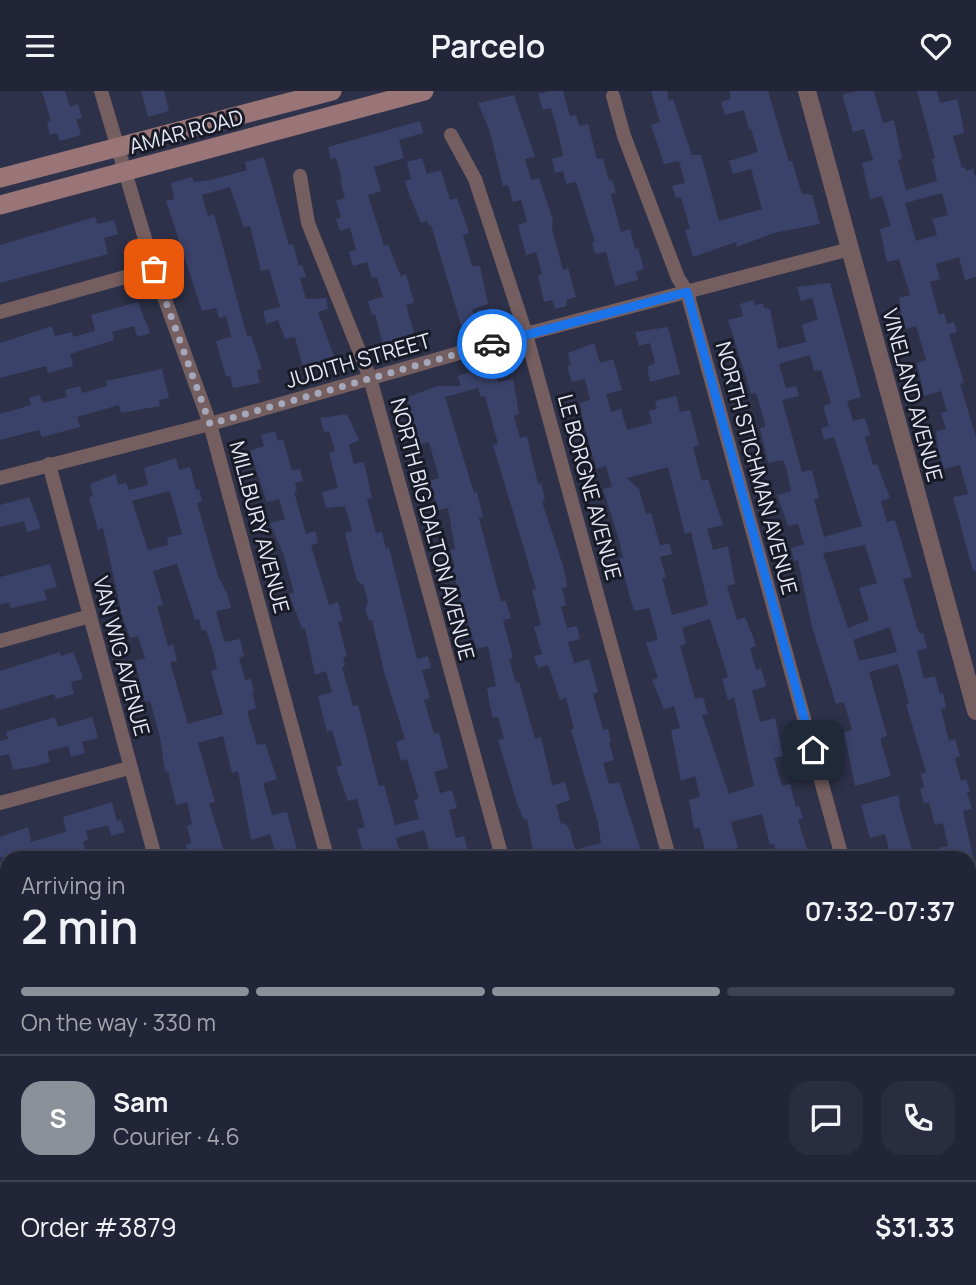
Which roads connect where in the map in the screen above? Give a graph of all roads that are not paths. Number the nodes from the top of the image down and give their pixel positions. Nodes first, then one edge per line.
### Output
1 (101, 91) edge
2 (332, 91) edge
3 (424, 91) edge
4 (807, 91) edge
5 (613, 96) dead end
6 (451, 135) dead end
7 (117, 147) junction
8 (124, 171) junction
9 (300, 176) dead end
10 (0, 179) edge
11 (0, 205) edge
12 (850, 249) junction
13 (154, 269) junction
14 (687, 292) junction
15 (0, 312) edge
16 (526, 334) junction
17 (370, 378) junction
18 (210, 424) junction
19 (49, 464) junction
20 (0, 478) edge
21 (90, 616) junction
22 (0, 641) edge
23 (976, 711) edge
24 (129, 768) junction
25 (0, 803) edge
26 (153, 851) edge
27 (325, 851) edge
28 (500, 851) edge
29 (667, 851) edge
30 (840, 851) edge

1 - 7 street, MILLBURY AVENUE
2 - 7 main road, AMAR ROAD
3 - 8 main road, AMAR ROAD
4 - 12 street, VINELAND AVENUE
5 - 14 street, NORTH STICHMAN AVENUE
6 - 16 street, LE BORGNE AVENUE
7 - 8 street, MILLBURY AVENUE
7 - 10 main road, AMAR ROAD
8 - 11 main road, AMAR ROAD
8 - 13 street, MILLBURY AVENUE
9 - 17 street, NORTH BIG DALTON AVENUE
12 - 14 street, JUDITH STREET
12 - 23 street, VINELAND AVENUE
13 - 15 street
13 - 18 street, MILLBURY AVENUE
14 - 16 street, JUDITH STREET
14 - 30 street, NORTH STICHMAN AVENUE
16 - 17 street, JUDITH STREET
16 - 29 street, LE BORGNE AVENUE
17 - 18 street, JUDITH STREET
17 - 28 street, NORTH BIG DALTON AVENUE
18 - 19 street, JUDITH STREET
18 - 27 street, MILLBURY AVENUE
19 - 20 street, JUDITH STREET
19 - 21 street, VAN WIG AVENUE
21 - 22 street
21 - 24 street, VAN WIG AVENUE
24 - 25 street
24 - 26 street, VAN WIG AVENUE

